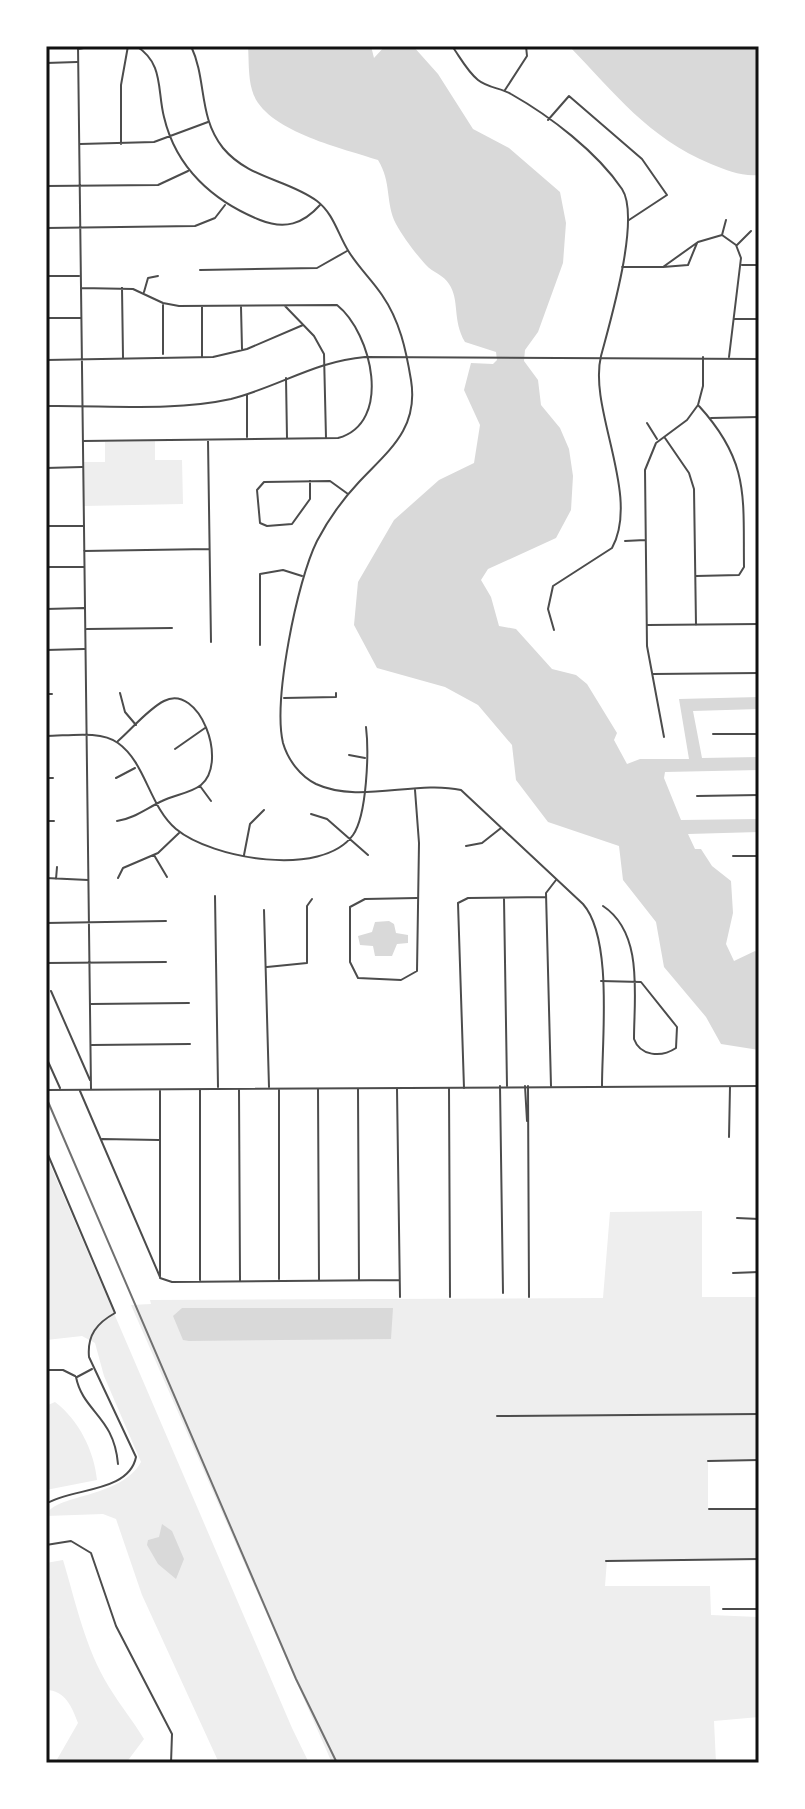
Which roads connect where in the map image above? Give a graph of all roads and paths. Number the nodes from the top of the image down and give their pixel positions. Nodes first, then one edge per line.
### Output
1 (95, 46) edge
2 (128, 46) edge
3 (136, 46) edge
4 (191, 46) edge
5 (452, 46) edge
6 (526, 46) edge
7 (78, 48) edge
8 (78, 62) junction
9 (46, 63) edge
10 (505, 91) junction
11 (548, 120) junction
12 (208, 122) junction
13 (170, 137) junction
14 (79, 144) junction
15 (121, 144) junction
16 (189, 170) junction
17 (79, 185) junction
18 (46, 186) edge
19 (226, 204) junction
20 (321, 204) junction
21 (726, 220) dead end
22 (628, 221) junction
23 (79, 227) junction
24 (46, 228) edge
25 (751, 231) dead end
26 (722, 235) junction
27 (698, 242) junction
28 (736, 245) junction
29 (348, 250) junction
30 (740, 265) junction
31 (759, 265) edge
32 (621, 267) junction
33 (663, 267) junction
34 (200, 270) dead end
35 (46, 276) edge
36 (80, 276) junction
37 (158, 276) dead end
38 (80, 288) junction
39 (122, 288) junction
40 (144, 293) junction
41 (163, 303) junction
42 (284, 305) junction
43 (202, 306) junction
44 (241, 306) junction
45 (46, 318) edge
46 (81, 318) junction
47 (732, 319) junction
48 (759, 319) edge
49 (303, 325) junction
50 (242, 350) junction
51 (406, 356) junction
52 (163, 357) junction
53 (202, 357) junction
54 (365, 357) junction
55 (601, 357) junction
56 (703, 357) junction
57 (729, 357) junction
58 (123, 358) junction
59 (81, 359) junction
60 (759, 359) edge
61 (46, 360) edge
62 (325, 363) junction
63 (286, 378) junction
64 (247, 394) junction
65 (698, 405) junction
66 (46, 406) edge
67 (81, 406) junction
68 (759, 417) edge
69 (710, 418) junction
70 (647, 423) dead end
71 (664, 437) junction
72 (247, 439) junction
73 (287, 439) junction
74 (326, 439) junction
75 (208, 440) junction
76 (658, 440) junction
77 (82, 441) junction
78 (83, 467) junction
79 (46, 468) edge
80 (310, 481) junction
81 (348, 494) junction
82 (46, 526) edge
83 (84, 526) junction
84 (646, 540) junction
85 (625, 541) dead end
86 (210, 549) junction
87 (84, 551) junction
88 (46, 567) edge
89 (84, 567) junction
90 (302, 576) junction
91 (696, 576) junction
92 (85, 608) junction
93 (46, 609) edge
94 (759, 624) edge
95 (647, 625) junction
96 (696, 625) junction
97 (172, 628) dead end
98 (85, 629) junction
99 (554, 630) dead end
100 (211, 642) dead end
101 (260, 645) dead end
102 (86, 649) junction
103 (46, 650) edge
104 (759, 673) edge
105 (653, 674) junction
106 (120, 693) dead end
107 (167, 693) dead end
108 (336, 693) dead end
109 (46, 694) edge
110 (52, 694) dead end
111 (284, 698) junction
112 (169, 699) junction
113 (136, 725) junction
114 (206, 727) junction
115 (366, 727) dead end
116 (713, 734) dead end
117 (759, 734) edge
118 (46, 736) edge
119 (85, 736) junction
120 (664, 737) dead end
121 (117, 742) junction
122 (175, 749) dead end
123 (349, 755) dead end
124 (366, 758) junction
125 (136, 768) junction
126 (46, 778) edge
127 (53, 778) dead end
128 (116, 778) dead end
129 (200, 786) junction
130 (363, 790) junction
131 (415, 790) junction
132 (759, 795) edge
133 (697, 796) dead end
134 (211, 801) dead end
135 (156, 804) junction
136 (264, 810) dead end
137 (311, 814) dead end
138 (46, 821) edge
139 (54, 821) dead end
140 (117, 821) dead end
141 (502, 827) junction
142 (180, 832) junction
143 (350, 839) junction
144 (466, 846) dead end
145 (154, 855) junction
146 (368, 855) dead end
147 (733, 856) dead end
148 (759, 856) edge
149 (244, 857) junction
150 (57, 867) dead end
151 (167, 877) dead end
152 (46, 878) edge
153 (118, 878) dead end
154 (557, 879) junction
155 (55, 880) junction
156 (88, 880) junction
157 (215, 896) dead end
158 (546, 897) junction
159 (417, 898) junction
160 (504, 898) junction
161 (312, 899) dead end
162 (603, 906) dead end
163 (264, 910) dead end
164 (88, 921) junction
165 (166, 921) dead end
166 (46, 923) edge
167 (89, 962) junction
168 (166, 962) dead end
169 (46, 963) edge
170 (266, 967) junction
171 (601, 981) junction
172 (634, 981) junction
173 (51, 991) dead end
174 (189, 1003) dead end
175 (90, 1004) junction
176 (190, 1044) dead end
177 (90, 1045) junction
178 (46, 1057) edge
179 (91, 1081) junction
180 (500, 1086) junction
181 (507, 1086) junction
182 (526, 1086) junction
183 (551, 1086) junction
184 (602, 1086) junction
185 (728, 1086) junction
186 (759, 1086) edge
187 (318, 1088) junction
188 (358, 1088) junction
189 (397, 1088) junction
190 (449, 1088) junction
191 (464, 1088) junction
192 (160, 1089) junction
193 (200, 1089) junction
194 (218, 1089) junction
195 (239, 1089) junction
196 (269, 1089) junction
197 (279, 1089) junction
198 (46, 1090) edge
199 (60, 1090) junction
200 (80, 1090) junction
201 (91, 1090) junction
202 (729, 1137) dead end
203 (100, 1139) junction
204 (160, 1140) junction
205 (46, 1150) edge
206 (737, 1218) dead end
207 (759, 1219) edge
208 (759, 1272) edge
209 (733, 1273) dead end
210 (160, 1278) junction
211 (359, 1280) junction
212 (399, 1280) junction
213 (279, 1281) junction
214 (319, 1281) junction
215 (200, 1282) junction
216 (240, 1282) junction
217 (503, 1293) dead end
218 (400, 1297) dead end
219 (450, 1297) dead end
220 (529, 1297) dead end
221 (93, 1368) junction
222 (46, 1370) edge
223 (76, 1377) junction
224 (759, 1414) edge
225 (497, 1416) dead end
226 (121, 1424) junction
227 (109, 1429) junction
228 (759, 1460) edge
229 (708, 1461) dead end
230 (118, 1464) dead end
231 (46, 1504) edge
232 (709, 1509) dead end
233 (759, 1509) edge
234 (46, 1545) edge
235 (759, 1559) edge
236 (606, 1561) dead end
237 (723, 1609) dead end
238 (759, 1609) edge
239 (171, 1763) edge

1 - 7 street
2 - 15 street
3 - 13 street
4 - 12 street
5 - 10 street
6 - 10 street
7 - 8 street
8 - 9 street
8 - 14 street
10 - 11 street
11 - 22 street
11 - 22 street
12 - 13 street
12 - 20 street
13 - 15 street
13 - 16 street
14 - 15 street
14 - 17 street
16 - 17 street
16 - 19 street
17 - 18 street
17 - 23 street
19 - 20 street
19 - 23 street
20 - 29 street
21 - 26 street
22 - 32 street
23 - 24 street
23 - 36 street
25 - 28 street
26 - 27 street
26 - 28 street
27 - 33 street
27 - 33 street
28 - 30 street
29 - 34 street
29 - 51 street
30 - 31 street
30 - 47 street
32 - 33 street
32 - 55 street
35 - 36 street
36 - 38 street
37 - 40 street
38 - 39 street
38 - 46 street
39 - 40 street
39 - 58 street
40 - 41 street
41 - 43 street
41 - 52 street
42 - 44 street
42 - 49 street
42 - 54 street
43 - 44 street
43 - 53 street
44 - 50 street
45 - 46 street
46 - 59 street
47 - 48 street
47 - 57 street
49 - 50 street
49 - 62 street
50 - 53 street
51 - 54 street
51 - 55 street
51 - 81 street
52 - 53 street
52 - 58 street
54 - 62 street
54 - 74 street
55 - 56 street
55 - 99 street
56 - 57 street
56 - 65 street
57 - 60 street
58 - 59 street
59 - 61 street
59 - 67 street
62 - 63 street
62 - 74 street
63 - 64 street
63 - 73 street
64 - 67 street
64 - 72 street
65 - 69 street
65 - 71 street
66 - 67 street
67 - 77 street
68 - 69 street
69 - 91 street
70 - 76 street
71 - 76 street
71 - 91 street
72 - 73 street
72 - 75 street
73 - 74 street
75 - 77 street
75 - 86 street
76 - 84 street
77 - 78 street
78 - 79 street
78 - 83 street
80 - 80 street
80 - 81 street
81 - 90 street
82 - 83 street
83 - 87 street
84 - 85 street
84 - 95 street
86 - 87 street
86 - 100 street
87 - 89 street
88 - 89 street
89 - 92 street
90 - 101 street
90 - 111 street
91 - 96 street
92 - 93 street
92 - 98 street
94 - 96 street
95 - 96 street
95 - 105 street
97 - 98 street
98 - 102 street
102 - 103 street
102 - 119 street
104 - 105 street
105 - 120 street
106 - 113 street
107 - 112 street
108 - 111 street
109 - 110 street
111 - 130 street
112 - 113 street
112 - 114 street
113 - 121 street
114 - 122 street
114 - 129 street
115 - 124 street
116 - 117 street
118 - 119 street
119 - 121 street
119 - 156 street
121 - 125 street
123 - 124 street
124 - 130 street
125 - 128 street
125 - 135 street
126 - 127 street
129 - 134 street
129 - 135 street
130 - 131 street
130 - 143 street
131 - 141 street
131 - 159 street
132 - 133 street
135 - 140 street
135 - 142 street
136 - 149 street
137 - 143 street
138 - 139 street
141 - 144 street
141 - 154 street
142 - 145 street
142 - 149 street
143 - 146 street
143 - 149 street
145 - 151 street
145 - 153 street
147 - 148 street
150 - 155 street
152 - 155 street
154 - 158 street
154 - 171 street
155 - 156 street
156 - 164 street
157 - 194 street
158 - 160 street
158 - 183 street
159 - 159 street
160 - 181 street
160 - 191 street
161 - 170 street
162 - 172 street
163 - 170 street
164 - 165 street
164 - 166 street
164 - 167 street
167 - 168 street
167 - 169 street
167 - 175 street
170 - 196 street
171 - 172 street
171 - 184 street
172 - 172 street
173 - 179 street
174 - 175 street
175 - 177 street
176 - 177 street
177 - 179 street
178 - 199 street
179 - 201 street
180 - 181 street
180 - 191 street
180 - 217 street
181 - 182 street
182 - 183 street
182 - 220 street
183 - 184 street
184 - 185 street
185 - 186 street
185 - 202 street
187 - 188 street
187 - 197 street
187 - 214 street
188 - 189 street
188 - 211 street
189 - 190 street
189 - 212 street
190 - 191 street
190 - 219 street
192 - 193 street
192 - 201 street
192 - 204 street
193 - 194 street
193 - 215 street
194 - 195 street
195 - 196 street
195 - 216 street
196 - 197 street
197 - 213 street
198 - 199 street
199 - 200 street
200 - 201 street
200 - 203 street
203 - 204 street
203 - 210 street
204 - 210 street
205 - 221 street
206 - 207 street
208 - 209 street
210 - 215 street
211 - 212 street
211 - 214 street
212 - 218 street
213 - 214 street
213 - 216 street
215 - 216 street
221 - 223 street
221 - 226 street
222 - 223 street
223 - 227 street
224 - 225 street
226 - 227 street
226 - 231 street
227 - 230 street
228 - 229 street
232 - 233 street
234 - 239 street
235 - 236 street
237 - 238 street

